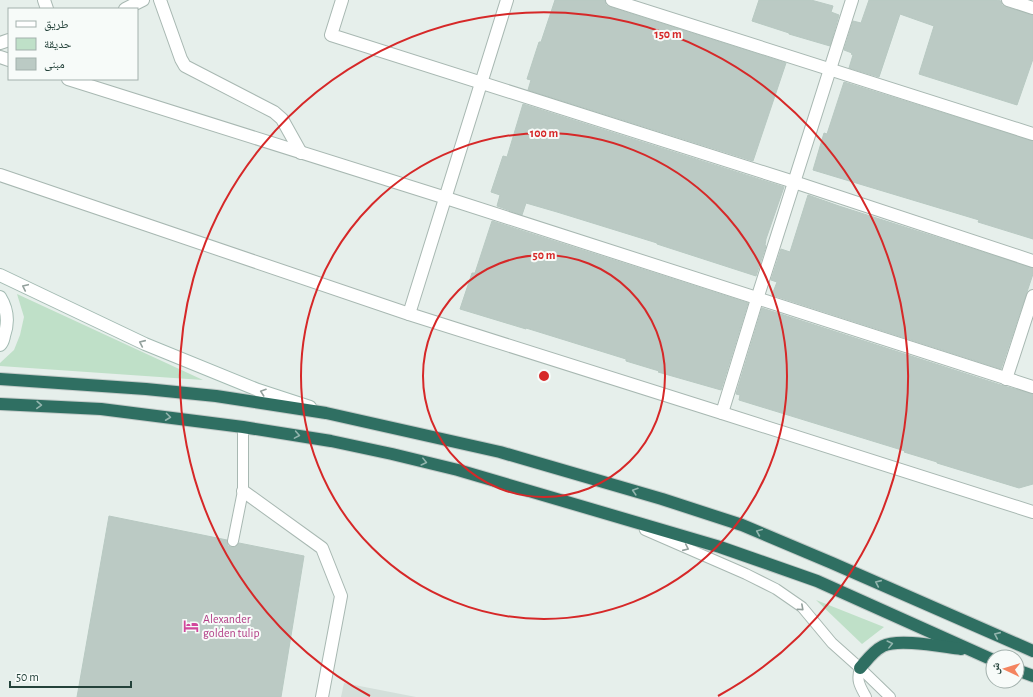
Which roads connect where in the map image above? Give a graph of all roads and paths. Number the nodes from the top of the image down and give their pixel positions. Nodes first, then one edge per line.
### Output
1 (143, 0) edge
2 (160, 0) edge
3 (342, 0) edge
4 (507, 0) edge
5 (612, 0) edge
6 (852, 0) edge
7 (1008, 0) edge
8 (127, 8) edge
9 (1033, 8) edge
10 (830, 69) junction
11 (71, 80) edge
12 (482, 83) junction
13 (1033, 134) edge
14 (302, 153) junction
15 (0, 175) edge
16 (794, 182) junction
17 (446, 198) junction
18 (1033, 261) edge
19 (0, 275) edge
20 (1033, 296) edge
21 (0, 297) edge
22 (757, 299) junction
23 (410, 314) junction
24 (0, 345) edge
25 (0, 379) edge
26 (1006, 379) junction
27 (1033, 387) edge
28 (0, 404) edge
29 (326, 412) junction
30 (722, 413) junction
31 (243, 427) junction
32 (243, 491) junction
33 (1033, 501) edge
34 (1021, 508) junction
35 (1033, 512) edge
36 (612, 515) junction
37 (233, 542) dead end
38 (973, 651) junction
39 (1033, 651) edge
40 (985, 656) edge
41 (860, 668) junction
42 (322, 697) edge
43 (866, 697) edge
44 (890, 697) edge

1 - 8 street
2 - 14 street
3 - 12 street
4 - 12 street
5 - 10 street
6 - 10 street
7 - 9 street
10 - 13 street
10 - 16 street
11 - 14 street
12 - 16 street
12 - 17 street
14 - 17 street
15 - 23 street
16 - 18 street
16 - 22 street
17 - 22 street
17 - 23 street
29 -> 19 street
20 - 26 street
21 - 24 street
22 - 26 street
22 - 30 street
23 - 30 street
25 - 29 highway
26 - 27 street
28 -> 31 highway
39 -> 29 highway
30 - 34 street
31 - 32 lane
31 -> 36 highway
32 - 37 lane
32 - 42 street
33 - 34 street
34 - 35 street
36 - 38 highway
36 -> 41 lane
38 - 40 highway
41 -> 38 highway
41 - 43 lane
41 - 44 lane

